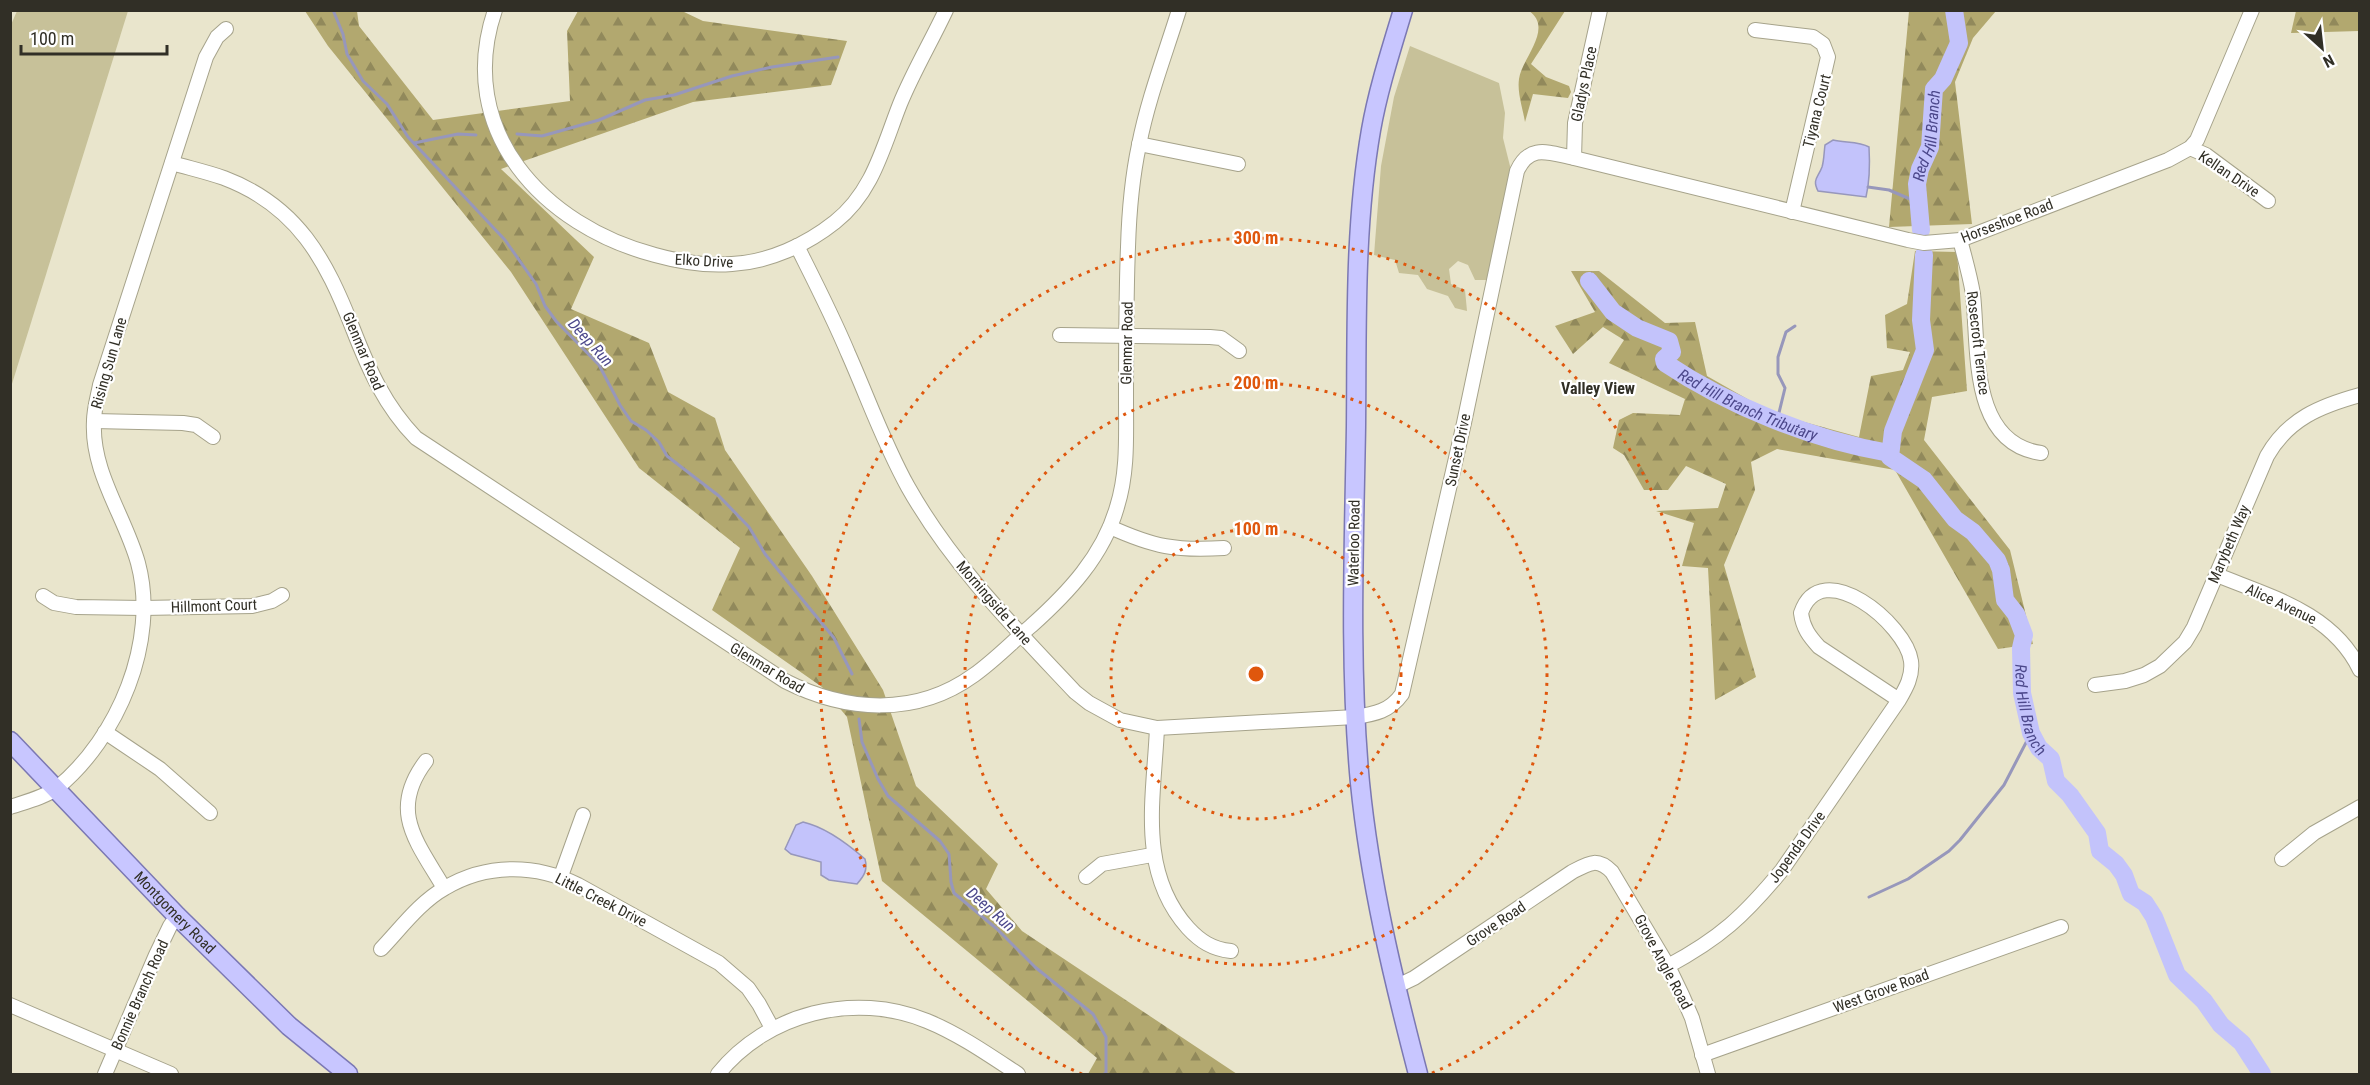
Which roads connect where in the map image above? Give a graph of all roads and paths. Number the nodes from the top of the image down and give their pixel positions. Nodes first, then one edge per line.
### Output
1 (495, 10) edge
2 (946, 10) edge
3 (1179, 10) edge
4 (1403, 10) edge
5 (1600, 10) edge
6 (2252, 10) edge
7 (226, 29) dead end
8 (1755, 30) dead end
9 (1139, 144) junction
10 (2190, 148) junction
11 (1529, 154) joint
12 (1574, 158) junction
13 (172, 163) junction
14 (1238, 164) dead end
15 (2268, 201) dead end
16 (1792, 212) junction
17 (1960, 240) junction
18 (797, 246) junction
19 (1060, 335) dead end
20 (1126, 336) junction
21 (1239, 351) dead end
22 (2360, 395) edge
23 (94, 421) junction
24 (213, 437) dead end
25 (2041, 453) dead end
26 (1110, 527) junction
27 (1224, 548) dead end
28 (2217, 575) junction
29 (282, 595) dead end
30 (43, 596) dead end
31 (143, 608) junction
32 (1021, 635) junction
33 (2360, 670) edge
34 (2095, 685) dead end
35 (1899, 700) junction
36 (1355, 717) junction
37 (1157, 728) junction
38 (105, 732) junction
39 (10, 741) edge
40 (426, 761) dead end
41 (55, 789) junction
42 (10, 807) edge
43 (2360, 807) edge
44 (210, 813) dead end
45 (583, 815) dead end
46 (1152, 855) junction
47 (2283, 859) dead end
48 (1597, 862) joint
49 (561, 876) junction
50 (1086, 877) dead end
51 (444, 888) junction
52 (177, 916) junction
53 (2061, 927) dead end
54 (381, 949) dead end
55 (1231, 951) dead end
56 (1668, 966) junction
57 (1395, 987) junction
58 (10, 1005) edge
59 (772, 1028) junction
60 (115, 1050) junction
61 (1702, 1055) junction
62 (105, 1074) edge
63 (171, 1074) edge
64 (348, 1074) edge
65 (718, 1074) edge
66 (1018, 1074) edge
67 (1418, 1074) edge
68 (1708, 1074) edge

1 - 18 street, Elko Drive
2 - 18 street, Elko Drive
3 - 9 street, Glenmar Road
4 - 36 main road, Waterloo Road
5 - 12 street, Gladys Place
6 - 10 street
7 - 13 street, Rising Sun Lane
8 - 16 street, Tiyana Court
9 - 14 street
9 - 20 street, Glenmar Road
10 - 15 street, Kellan Drive
10 - 17 street, Horseshoe Road
11 - 12 street, Horseshoe Road
11 - 36 street, Sunset Drive
12 - 16 street, Horseshoe Road
13 - 23 street, Rising Sun Lane
13 - 32 street, Glenmar Road
16 - 17 street, Horseshoe Road
17 - 25 street, Rosecroft Terrace
18 - 32 street, Morningside Lane
19 - 20 street
20 - 21 street
20 - 26 street, Glenmar Road
22 - 28 street, Marybeth Way
23 - 24 street
23 - 31 street, Rising Sun Lane
26 - 27 street
26 - 32 street, Glenmar Road
28 - 33 street, Alice Avenue
28 - 34 street, Marybeth Way
29 - 31 street, Hillmont Court
30 - 31 street, Hillmont Court
31 - 38 street, Rising Sun Lane
32 - 37 street, Morningside Lane
35 - 35 street, Jopenda Drive
35 - 56 street, Jopenda Drive
36 - 37 street, Morningside Lane
36 - 57 main road, Waterloo Road
37 - 46 street
38 - 41 street, Rising Sun Lane
38 - 44 street
39 - 41 main road, Montgomery Road
40 - 51 street
41 - 42 street
41 - 52 main road, Montgomery Road
43 - 47 street
45 - 49 street
46 - 50 street
46 - 55 street
48 - 56 street, Grove Angle Road
48 - 57 street, Grove Road
49 - 51 street, Little Creek Drive
49 - 59 street, Little Creek Drive
51 - 54 street, Little Creek Drive
52 - 60 street, Bonnie Branch Road
52 - 64 main road, Montgomery Road
53 - 61 street, West Grove Road
56 - 61 street, Grove Angle Road
57 - 67 main road, Waterloo Road
58 - 60 street
59 - 65 street
59 - 66 street
60 - 62 street, Bonnie Branch Road
60 - 63 street
61 - 68 street, Grove Angle Road

